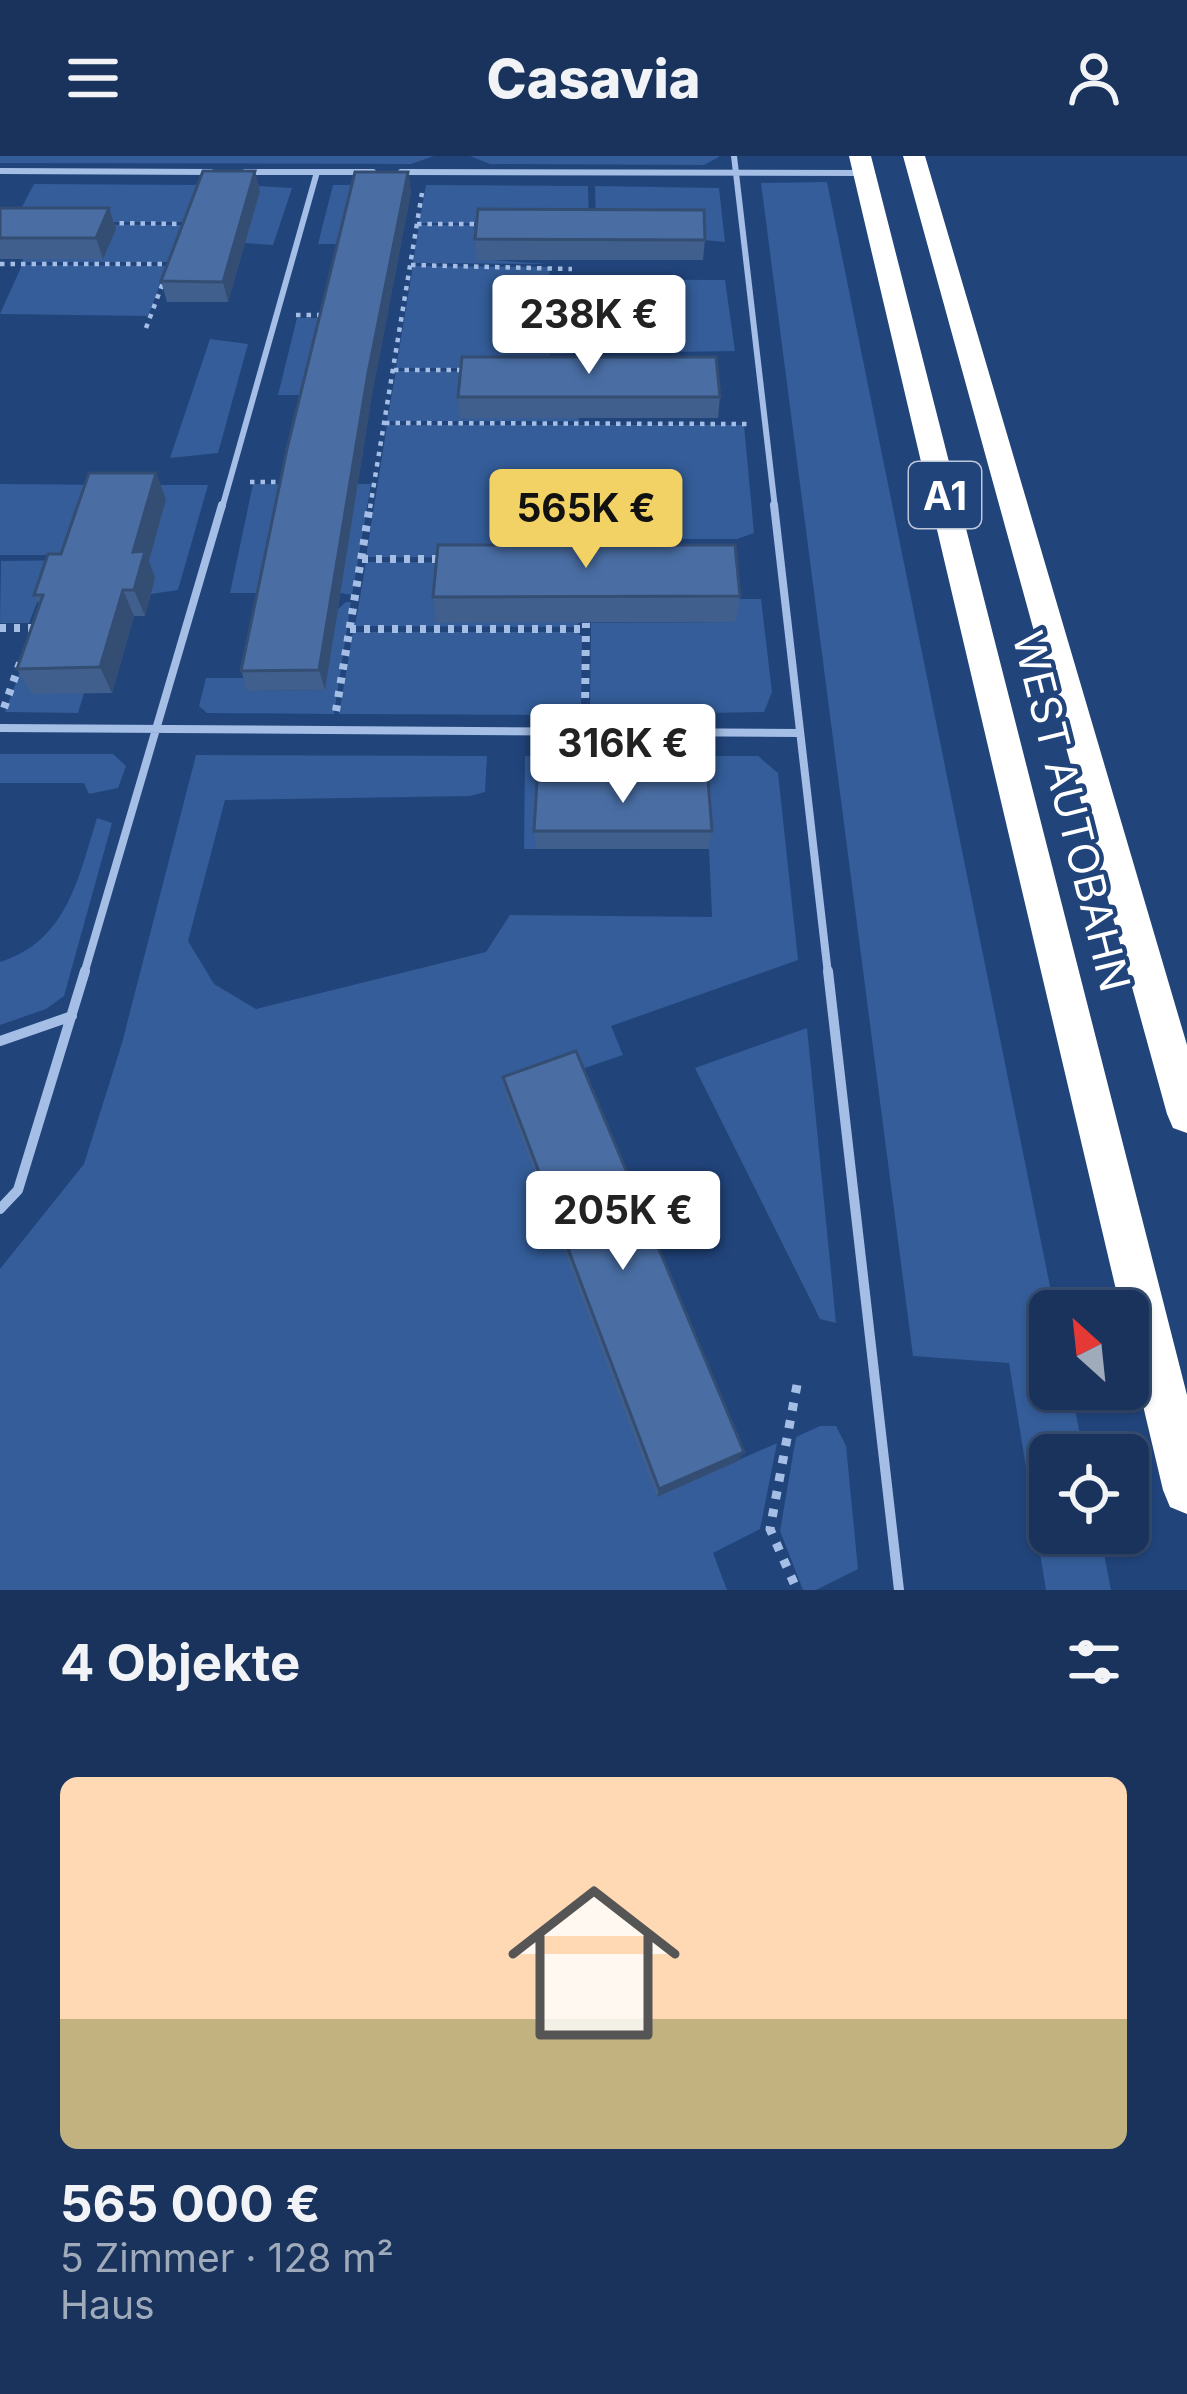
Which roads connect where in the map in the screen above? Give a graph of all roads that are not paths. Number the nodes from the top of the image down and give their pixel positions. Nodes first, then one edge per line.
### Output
1 (451, 156) edge
2 (734, 156) edge
3 (914, 156) edge
4 (862, 164) edge
5 (0, 171) edge
6 (317, 172) junction
7 (450, 172) junction
8 (736, 173) junction
9 (0, 728) edge
10 (159, 729) junction
11 (799, 733) junction
12 (72, 1016) junction
13 (0, 1041) edge
14 (1187, 1114) edge
15 (0, 1208) edge
16 (1187, 1490) edge
17 (899, 1590) edge

1 - 7 lane
2 - 8 lane
3 - 14 highway, WEST AUTOBAHN / A1
4 - 8 lane
4 - 16 highway, WEST AUTOBAHN / A1
5 - 6 lane
6 - 7 lane
6 - 10 lane
7 - 8 lane
8 - 11 lane
9 - 10 lane
10 - 11 lane
10 - 12 lane
11 - 17 lane
12 - 13 lane
12 - 15 lane

